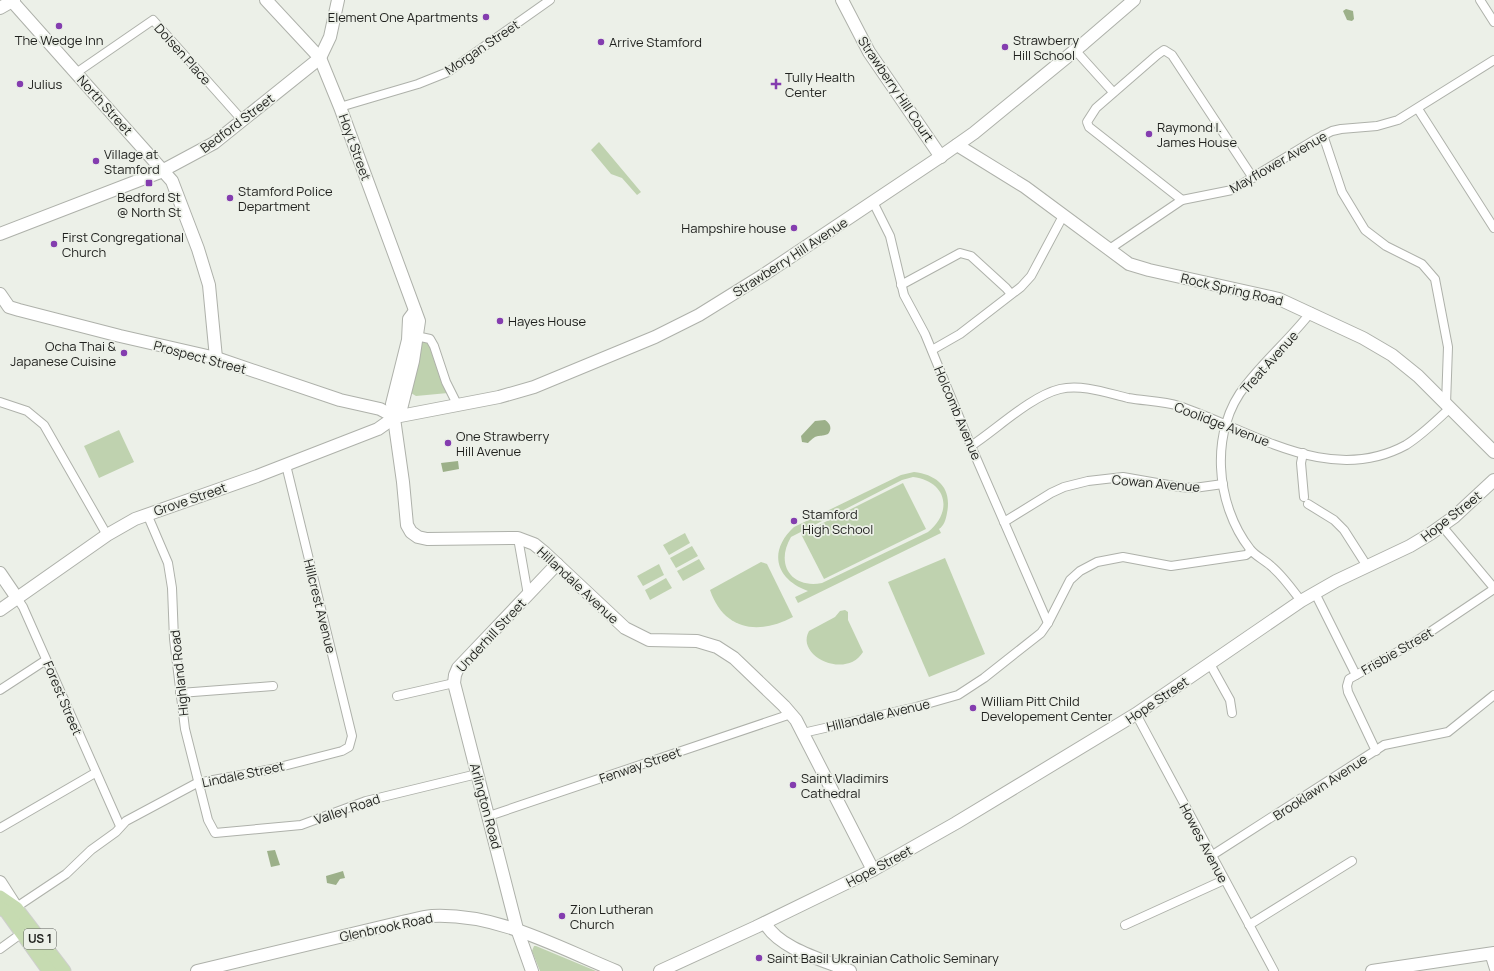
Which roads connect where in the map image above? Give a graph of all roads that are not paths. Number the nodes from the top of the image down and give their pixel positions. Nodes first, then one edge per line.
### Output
1 (12, 0) edge
2 (266, 0) edge
3 (338, 0) edge
4 (550, 0) edge
5 (842, 0) edge
6 (1134, 0) edge
7 (1480, 0) edge
8 (0, 8) edge
9 (1494, 22) edge
10 (1075, 50) junction
11 (320, 58) junction
12 (1494, 60) edge
13 (76, 73) junction
14 (1113, 92) junction
15 (340, 107) junction
16 (1418, 108) junction
17 (243, 121) junction
18 (1323, 135) junction
19 (957, 145) junction
20 (941, 156) junction
21 (164, 170) junction
22 (1253, 178) junction
23 (1182, 200) junction
24 (873, 202) junction
25 (1063, 216) junction
26 (1494, 228) edge
27 (0, 234) edge
28 (1108, 250) junction
29 (901, 285) junction
30 (1011, 294) junction
31 (2, 299) edge
32 (415, 311) junction
33 (1311, 312) junction
34 (416, 336) junction
35 (932, 350) junction
36 (216, 358) junction
37 (0, 402) edge
38 (457, 404) junction
39 (1448, 406) junction
40 (395, 417) junction
41 (1225, 426) junction
42 (971, 446) junction
43 (1494, 452) edge
44 (1303, 453) junction
45 (286, 465) junction
46 (1494, 480) edge
47 (1223, 484) junction
48 (1304, 497) dead end
49 (1308, 504) dead end
50 (147, 514) junction
51 (1004, 522) junction
52 (1442, 526) junction
53 (107, 535) junction
54 (518, 538) junction
55 (1251, 551) junction
56 (557, 564) junction
57 (1367, 566) junction
58 (0, 573) edge
59 (1494, 589) edge
60 (1315, 592) junction
61 (528, 595) junction
62 (17, 598) junction
63 (1301, 601) junction
64 (0, 610) edge
65 (1048, 623) junction
66 (46, 660) junction
67 (1210, 664) junction
68 (1356, 675) junction
69 (454, 683) junction
70 (273, 686) dead end
71 (0, 690) edge
72 (180, 693) junction
73 (1494, 695) edge
74 (397, 696) dead end
75 (1232, 713) dead end
76 (791, 714) junction
77 (1136, 714) junction
78 (803, 732) junction
79 (349, 747) joint
80 (1376, 751) junction
81 (95, 773) junction
82 (477, 774) junction
83 (198, 783) junction
84 (489, 816) junction
85 (120, 826) junction
86 (0, 828) edge
87 (215, 833) joint
88 (1211, 856) junction
89 (1352, 861) dead end
90 (873, 870) junction
91 (1224, 880) junction
92 (0, 882) edge
93 (0, 897) edge
94 (6, 908) edge
95 (765, 923) junction
96 (1125, 925) dead end
97 (1249, 925) junction
98 (516, 929) junction
99 (22, 933) junction
100 (0, 949) edge
101 (1492, 953) edge
102 (1494, 968) edge
103 (49, 971) edge
104 (64, 971) edge
105 (197, 971) edge
106 (532, 971) edge
107 (616, 971) edge
108 (660, 971) edge
109 (850, 971) edge
110 (1274, 971) edge
111 (1372, 971) edge

1 - 8 main road
1 - 13 main road, North Street
2 - 11 main road, Hoyt Street
3 - 11 main road, Bedford Street
4 - 15 street, Morgan Street
5 - 20 main road, Strawberry Hill Court
6 - 10 main road, Strawberry Hill Avenue
7 - 9 street
10 - 14 street
10 - 19 main road, Strawberry Hill Avenue
11 - 15 main road, Hoyt Street
11 - 17 main road, Bedford Street
12 - 16 street, Mayflower Avenue
13 - 17 street, Dolsen Place
13 - 21 main road, North Street
14 - 22 street
14 - 23 street
15 - 32 main road, Hoyt Street
16 - 18 street, Mayflower Avenue
16 - 26 street
17 - 21 main road, Bedford Street
18 - 22 street, Mayflower Avenue
18 - 39 street
19 - 20 main road, Strawberry Hill Avenue
19 - 25 main road, Rock Spring Road
20 - 24 main road, Strawberry Hill Avenue
21 - 27 main road, Bedford Street
21 - 36 main road, North Street
22 - 23 street, Mayflower Avenue
23 - 28 street, Mayflower Avenue
24 - 29 street, Holcomb Avenue
24 - 38 main road, Strawberry Hill Avenue
25 - 28 main road, Rock Spring Road
25 - 30 street
28 - 33 main road, Rock Spring Road
29 - 30 street
29 - 35 street, Holcomb Avenue
30 - 35 street
31 - 36 main road, Prospect Street
32 - 34 main road, Hoyt Street
32 - 40 main road
33 - 39 main road, Rock Spring Road
33 - 41 street, Treat Avenue
34 - 38 street
34 - 40 main road, Hoyt Street
35 - 42 street, Holcomb Avenue
36 - 40 main road, Prospect Street
37 - 53 street
38 - 40 main road, Strawberry Hill Avenue
39 - 43 main road, Rock Spring Road
39 - 44 street, Coolidge Avenue
40 - 45 main road, Grove Street
40 - 54 main road, Hillandale Avenue
41 - 42 street, Coolidge Avenue
41 - 44 street, Coolidge Avenue
41 - 47 street, Treat Avenue
42 - 51 street, Holcomb Avenue
44 - 48 street
45 - 50 main road, Grove Street
45 - 79 street, Hillcrest Avenue
46 - 52 main road, Hope Street
47 - 51 street, Cowan Avenue
47 - 55 street, Treat Avenue
49 - 57 street
50 - 53 main road, Grove Street
50 - 72 street, Highland Road
51 - 65 street, Holcomb Avenue
52 - 57 main road, Hope Street
52 - 59 street
53 - 62 main road, Grove Street
54 - 56 main road, Hillandale Avenue
54 - 61 street, Hillandale Avenue
55 - 63 street, Treat Avenue
55 - 65 street, Hillandale Avenue
56 - 61 main road, Underhill Street
56 - 76 main road, Hillandale Avenue
57 - 60 main road, Hope Street
58 - 62 main road, Forest Street
59 - 68 street, Frisbie Street
60 - 63 main road, Hope Street
60 - 68 street, Frisbie Street
61 - 69 main road, Underhill Street
62 - 64 main road, Grove Street
62 - 66 street, Forest Street
63 - 67 main road, Hope Street
65 - 78 street, Hillandale Avenue
66 - 71 street
66 - 81 street, Forest Street
67 - 75 street
67 - 77 main road, Hope Street
68 - 80 street, Brooklawn Avenue
69 - 74 street, Underhill Street
69 - 82 main road, Arlington Road
70 - 72 street
72 - 83 street, Highland Road
73 - 80 street
76 - 78 main road, Hillandale Avenue
76 - 84 street, Fenway Street
77 - 88 street, Howes Avenue
77 - 90 main road, Hope Street
78 - 90 main road
79 - 83 street, Lindale Street
80 - 88 street, Brooklawn Avenue
81 - 85 street, Forest Street
81 - 86 street
82 - 84 main road, Arlington Road
82 - 87 street, Valley Road
83 - 85 street, Lindale Street
83 - 87 street, Highland Road
84 - 98 main road, Arlington Road
85 - 94 street, Lindale Street
88 - 91 street, Howes Avenue
89 - 97 street
90 - 95 main road, Hope Street
91 - 96 street
91 - 97 street, Howes Avenue
92 - 94 main road
93 - 94 main road, US 1
94 - 99 main road, US 1
94 - 104 main road, US 1
95 - 108 main road
95 - 109 main road
97 - 110 street, Howes Avenue
98 - 105 main road, Glenbrook Road
98 - 106 main road, Arlington Road
98 - 107 main road, Glenbrook Road
99 - 100 street
99 - 103 main road, US 1
101 - 102 street
101 - 111 main road

